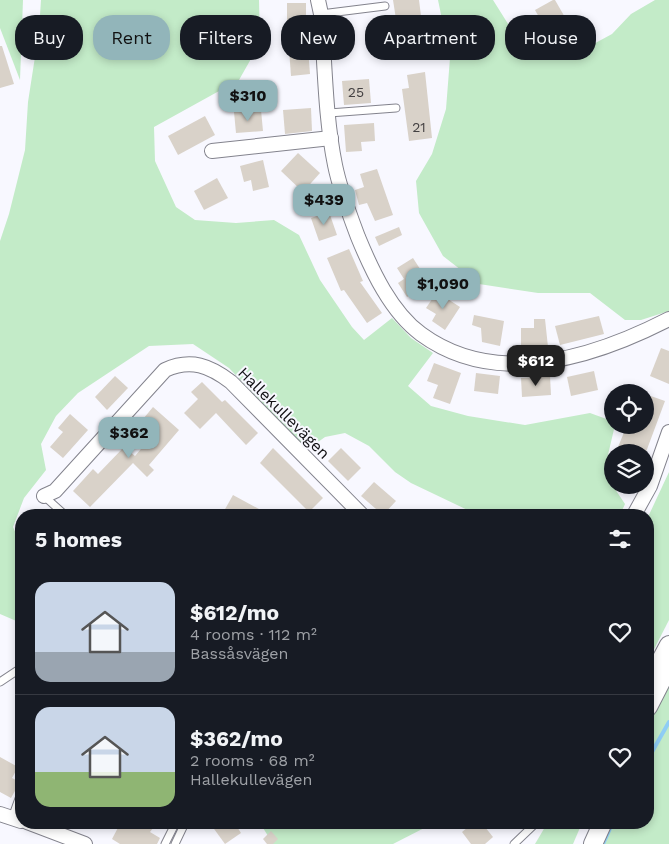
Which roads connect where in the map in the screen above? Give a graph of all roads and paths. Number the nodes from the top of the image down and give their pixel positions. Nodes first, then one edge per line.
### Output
1 (318, 0) edge
2 (385, 6) dead end
3 (322, 14) junction
4 (396, 108) dead end
5 (329, 113) junction
6 (331, 138) junction
7 (212, 150) dead end
8 (669, 319) edge
9 (669, 432) edge
10 (44, 496) joint
11 (58, 509) edge
12 (356, 509) edge
13 (637, 509) edge
14 (669, 645) edge
15 (669, 666) edge
16 (15, 672) edge
17 (654, 674) edge
18 (0, 682) edge
19 (654, 695) edge
20 (45, 829) edge
21 (172, 829) edge
22 (182, 829) edge
23 (530, 829) edge
24 (591, 829) edge
25 (599, 829) edge
26 (85, 844) edge
27 (165, 844) edge
28 (175, 844) edge
29 (514, 844) edge
30 (585, 844) edge
31 (593, 844) edge

1 - 3 street
2 - 3 lane
3 - 5 street
4 - 5 lane
5 - 6 street
6 - 7 street
6 - 8 street
9 - 13 street
10 - 11 lane
10 - 12 street, Hallekullevägen
14 - 17 street
15 - 19 street
16 - 18 lane
20 - 26 street
21 - 27 lane
22 - 28 lane
23 - 29 lane
24 - 30 street
25 - 31 street

